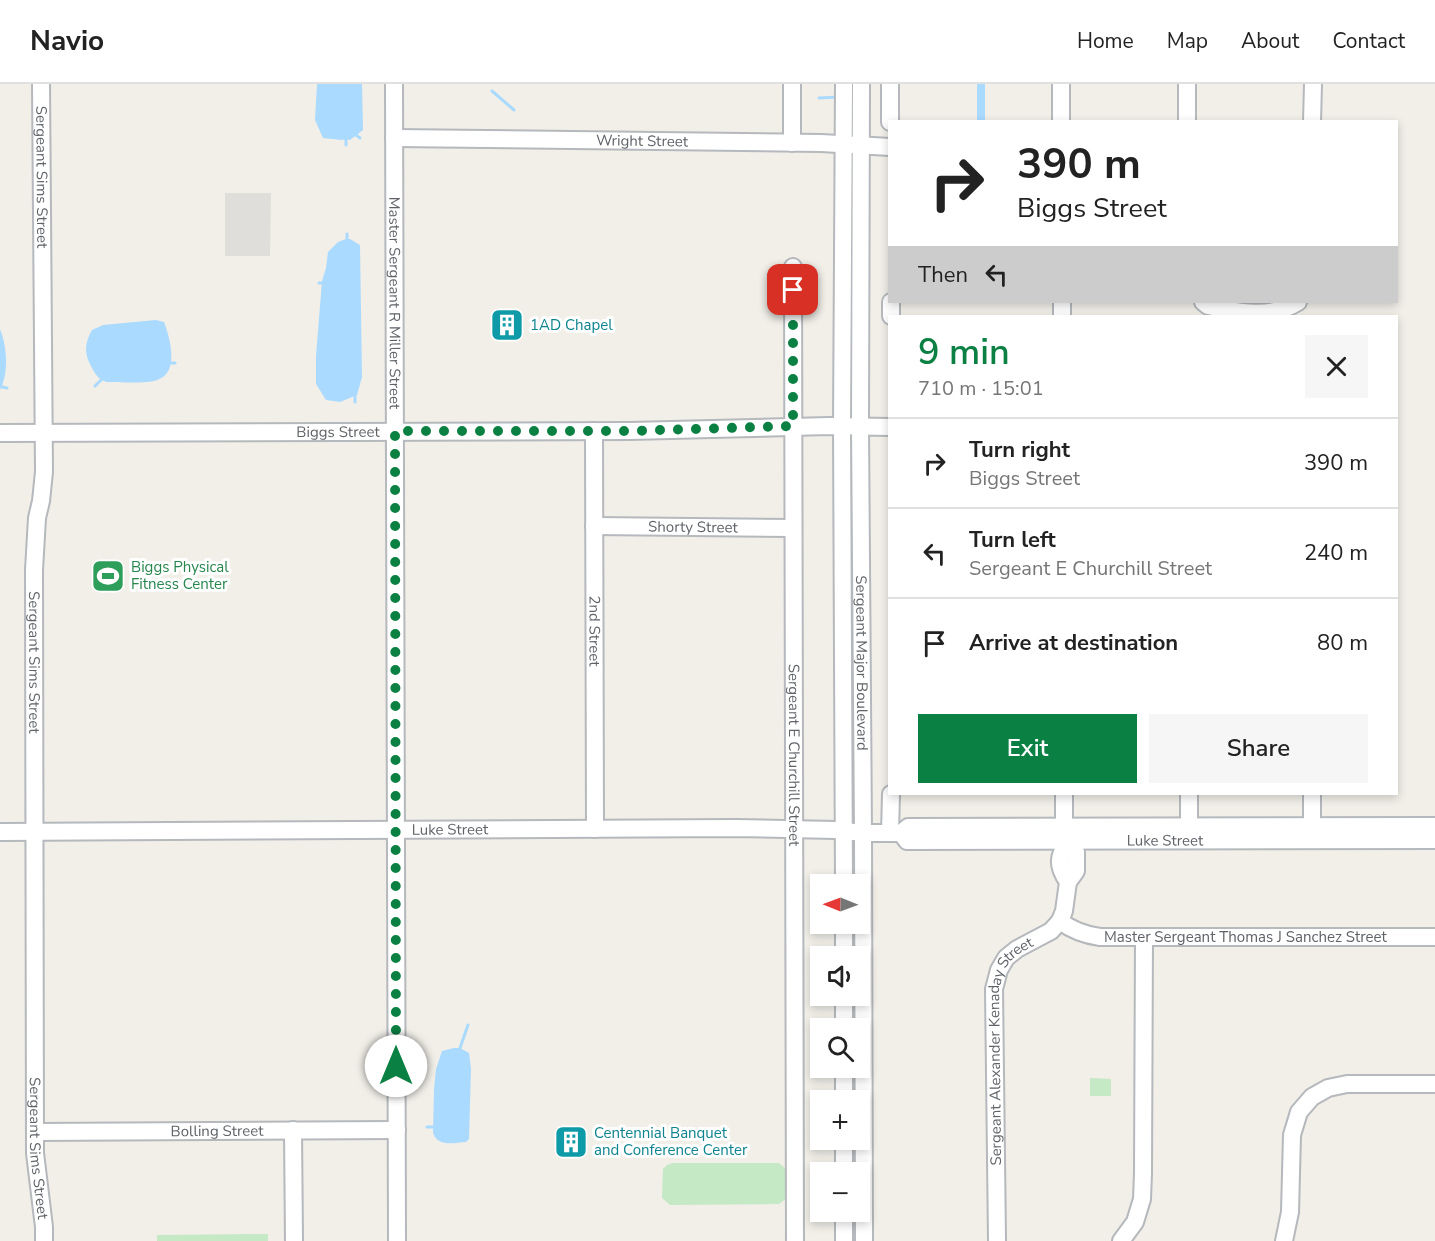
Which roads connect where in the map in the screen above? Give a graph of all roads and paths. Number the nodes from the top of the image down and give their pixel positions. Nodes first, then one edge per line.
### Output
1 (41, 84) edge
2 (394, 84) edge
3 (792, 84) edge
4 (844, 84) edge
5 (861, 84) edge
6 (890, 84) edge
7 (1061, 84) edge
8 (1187, 84) edge
9 (1313, 84) edge
10 (890, 120) edge
11 (1061, 120) edge
12 (1187, 120) edge
13 (1312, 120) edge
14 (394, 138) junction
15 (792, 143) junction
16 (844, 144) junction
17 (861, 145) junction
18 (888, 147) edge
19 (793, 267) dead end
20 (1204, 303) edge
21 (1296, 303) edge
22 (793, 426) junction
23 (842, 426) junction
24 (860, 426) junction
25 (888, 427) edge
26 (395, 431) junction
27 (594, 431) junction
28 (0, 433) edge
29 (44, 433) junction
30 (594, 526) junction
31 (793, 528) junction
32 (891, 795) edge
33 (1064, 795) edge
34 (1189, 795) edge
35 (1312, 795) edge
36 (1435, 826) edge
37 (396, 829) junction
38 (595, 829) junction
39 (794, 829) junction
40 (844, 830) junction
41 (0, 832) edge
42 (35, 832) junction
43 (863, 833) junction
44 (896, 833) junction
45 (1189, 833) junction
46 (1312, 833) junction
47 (1066, 834) junction
48 (1435, 840) edge
49 (844, 874) edge
50 (1060, 921) junction
51 (1144, 937) junction
52 (1435, 937) edge
53 (1435, 1084) edge
54 (293, 1130) junction
55 (397, 1130) junction
56 (35, 1132) junction
57 (844, 1222) edge
58 (44, 1241) edge
59 (294, 1241) edge
60 (397, 1241) edge
61 (795, 1241) edge
62 (844, 1241) edge
63 (864, 1241) edge
64 (997, 1241) edge
65 (1121, 1241) edge
66 (1284, 1241) edge

1 - 29 street, Sergeant Sims Street
2 - 14 street, Master Sergeant R Miller Street
3 - 15 street
4 - 16 street, Sergeant Major Boulevard
5 - 17 street, Sergeant Major Boulevard
6 - 10 street
7 - 11 street
8 - 12 street
9 - 13 street
14 - 15 street, Wright Street
14 - 26 street, Master Sergeant R Miller Street
15 - 16 street, Wright Street
16 - 17 street, Wright Street
16 - 23 street, Sergeant Major Boulevard
17 - 18 street, Wright Street
17 - 24 street, Sergeant Major Boulevard
19 - 22 street, Sergeant E Churchill Street
20 - 21 street
22 - 23 street, Biggs Street
22 - 27 street, Biggs Street
22 - 31 street, Sergeant E Churchill Street
23 - 24 street, Biggs Street
23 - 40 street, Sergeant Major Boulevard
24 - 25 street, Biggs Street
24 - 43 street, Sergeant Major Boulevard
26 - 27 street, Biggs Street
26 - 29 street, Biggs Street
26 - 37 street, Master Sergeant R Miller Street
27 - 30 street, 2nd Street
28 - 29 street, Biggs Street
29 - 42 street, Sergeant Sims Street
30 - 31 street, Shorty Street
30 - 38 street, 2nd Street
31 - 39 street, Sergeant E Churchill Street
32 - 44 street
33 - 47 street, Sergeant Alexander Kenaday Street
34 - 45 street
35 - 46 street
36 - 46 street, Luke Street
37 - 38 street, Luke Street
37 - 42 street, Luke Street
37 - 55 street, Master Sergeant R Miller Street
38 - 39 street, Luke Street
39 - 40 street, Luke Street
39 - 61 street, Sergeant E Churchill Street
40 - 43 street, Luke Street
40 - 49 street, Sergeant Major Boulevard
41 - 42 street, Luke Street
42 - 56 street, Sergeant Sims Street
43 - 44 street, Luke Street
43 - 63 street, Sergeant Major Boulevard
44 - 47 street, Luke Street
45 - 46 street, Luke Street
45 - 47 street, Luke Street
46 - 48 street, Luke Street
47 - 50 street, Sergeant Alexander Kenaday Street
50 - 51 street, Master Sergeant Thomas J Sanchez Street
50 - 64 street, Sergeant Alexander Kenaday Street
51 - 52 street, Master Sergeant Thomas J Sanchez Street
51 - 65 street
53 - 66 street
54 - 55 street, Bolling Street
54 - 56 street, Bolling Street
54 - 59 street
55 - 60 street, Master Sergeant R Miller Street
56 - 58 street, Sergeant Sims Street
57 - 62 street

